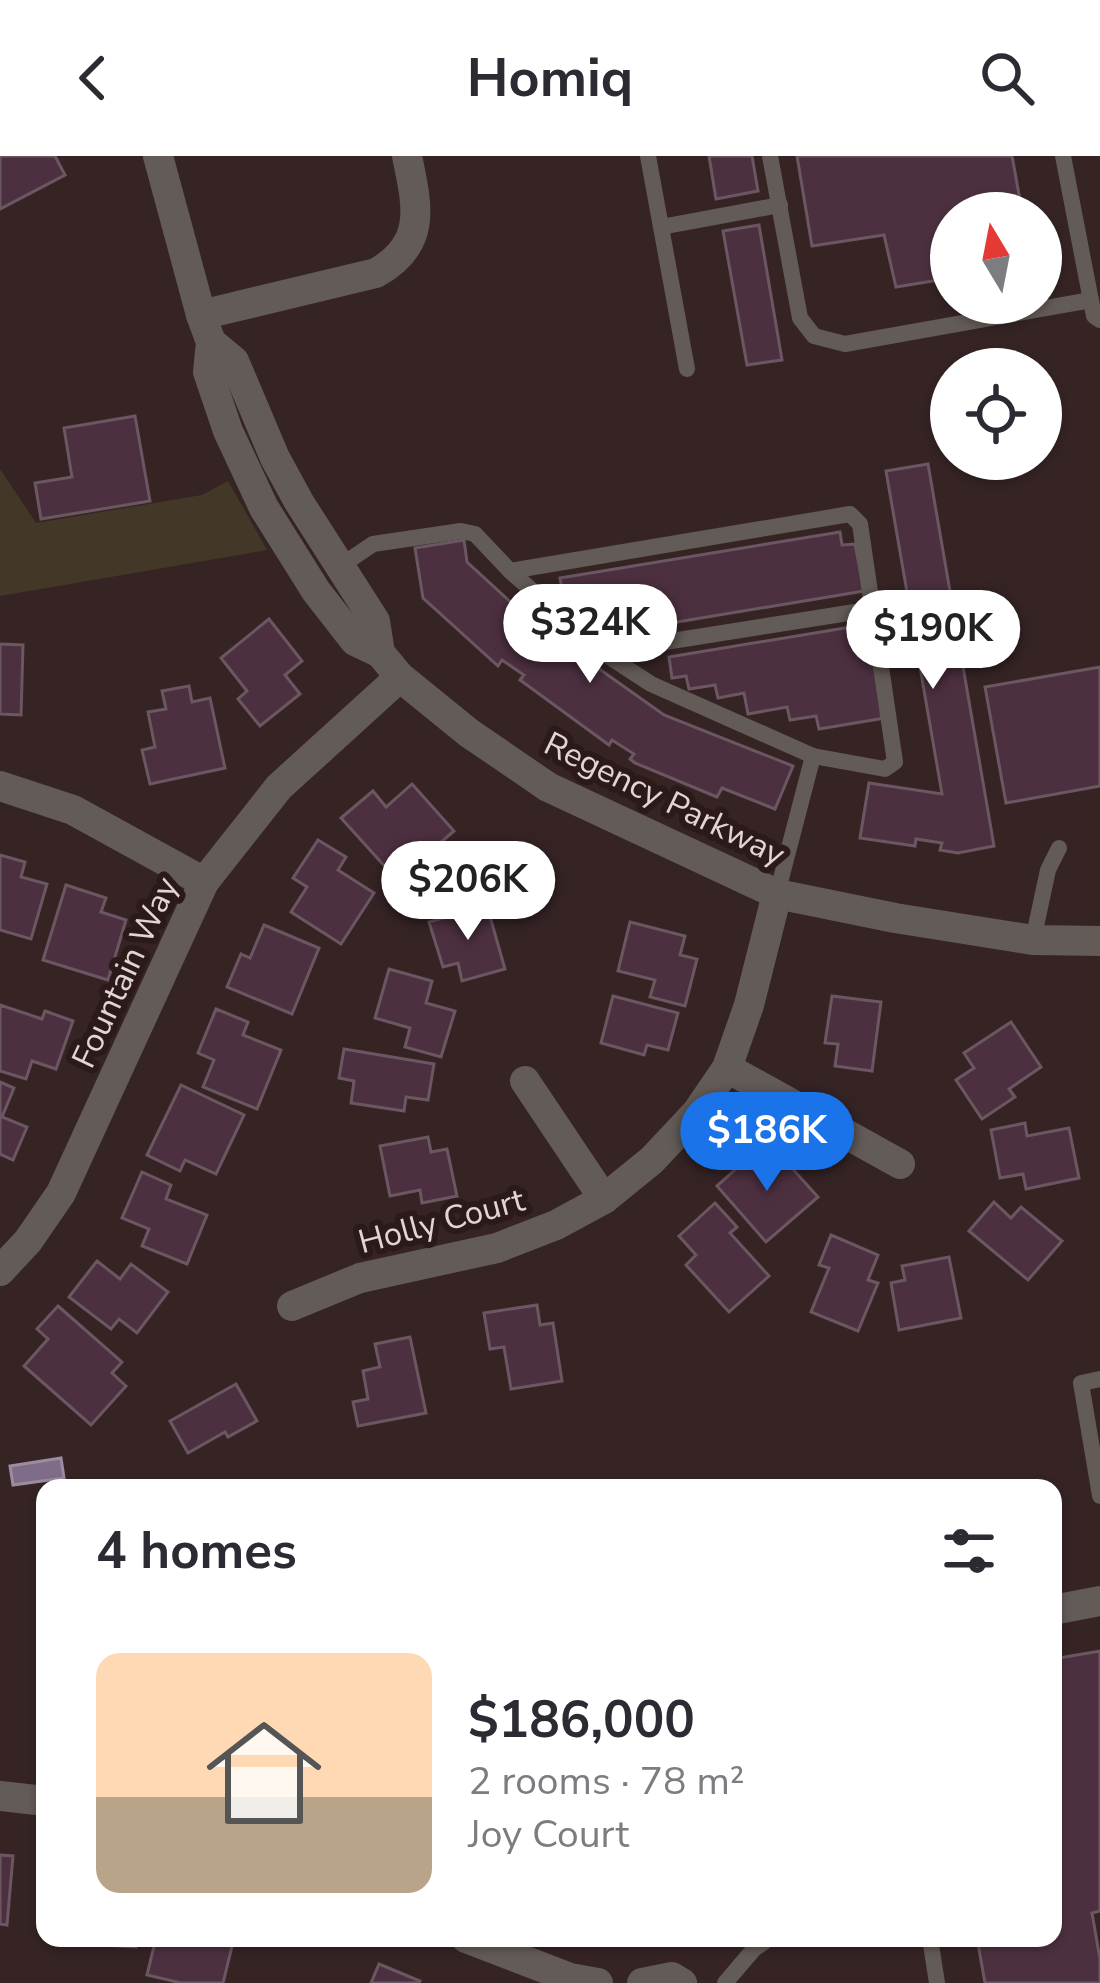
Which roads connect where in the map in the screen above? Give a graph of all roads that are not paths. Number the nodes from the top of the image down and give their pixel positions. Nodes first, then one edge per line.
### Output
1 (158, 156) edge
2 (407, 156) edge
3 (648, 156) edge
4 (770, 156) edge
5 (1064, 156) edge
6 (780, 205) junction
7 (661, 227) junction
8 (1091, 300) junction
9 (1100, 320) edge
10 (206, 328) junction
11 (687, 369) dead end
12 (339, 567) junction
13 (510, 571) junction
14 (874, 609) junction
15 (602, 652) junction
16 (390, 665) junction
17 (813, 756) junction
18 (0, 786) edge
19 (1059, 848) dead end
20 (204, 882) junction
21 (776, 893) junction
22 (1033, 940) junction
23 (1100, 941) edge
24 (727, 1068) junction
25 (524, 1081) dead end
26 (900, 1164) dead end
27 (604, 1199) junction
28 (0, 1271) edge
29 (292, 1306) dead end
30 (1100, 1379) edge
31 (1100, 1496) edge
32 (1100, 1601) edge
33 (1062, 1608) edge
34 (0, 1796) edge
35 (36, 1800) edge
36 (489, 1947) edge
37 (757, 1947) edge
38 (931, 1947) edge
39 (598, 1983) edge
40 (642, 1983) edge
41 (682, 1983) edge
42 (724, 1983) edge
43 (937, 1983) edge

1 - 10 street, Regency Parkway
2 - 10 street
3 - 7 lane
4 - 6 lane
5 - 8 lane
6 - 7 lane
6 - 8 lane
7 - 11 lane
8 - 9 lane
10 - 12 street, Regency Parkway
10 - 16 street, Regency Parkway
12 - 13 lane
12 - 16 street, Regency Parkway
13 - 14 lane
13 - 15 lane
14 - 15 lane
14 - 17 lane
15 - 17 lane
16 - 20 street, Fountain Way
16 - 21 street, Regency Parkway
17 - 21 lane
18 - 20 street
19 - 22 lane
20 - 28 street, Fountain Way
21 - 22 street, Regency Parkway
21 - 24 street, Holly Court
22 - 23 street, Regency Parkway
24 - 26 street
24 - 27 street, Holly Court
25 - 27 street
27 - 29 street, Holly Court
30 - 31 lane
32 - 33 street
34 - 35 street
36 - 39 street
37 - 42 lane
38 - 43 lane
40 - 41 street

